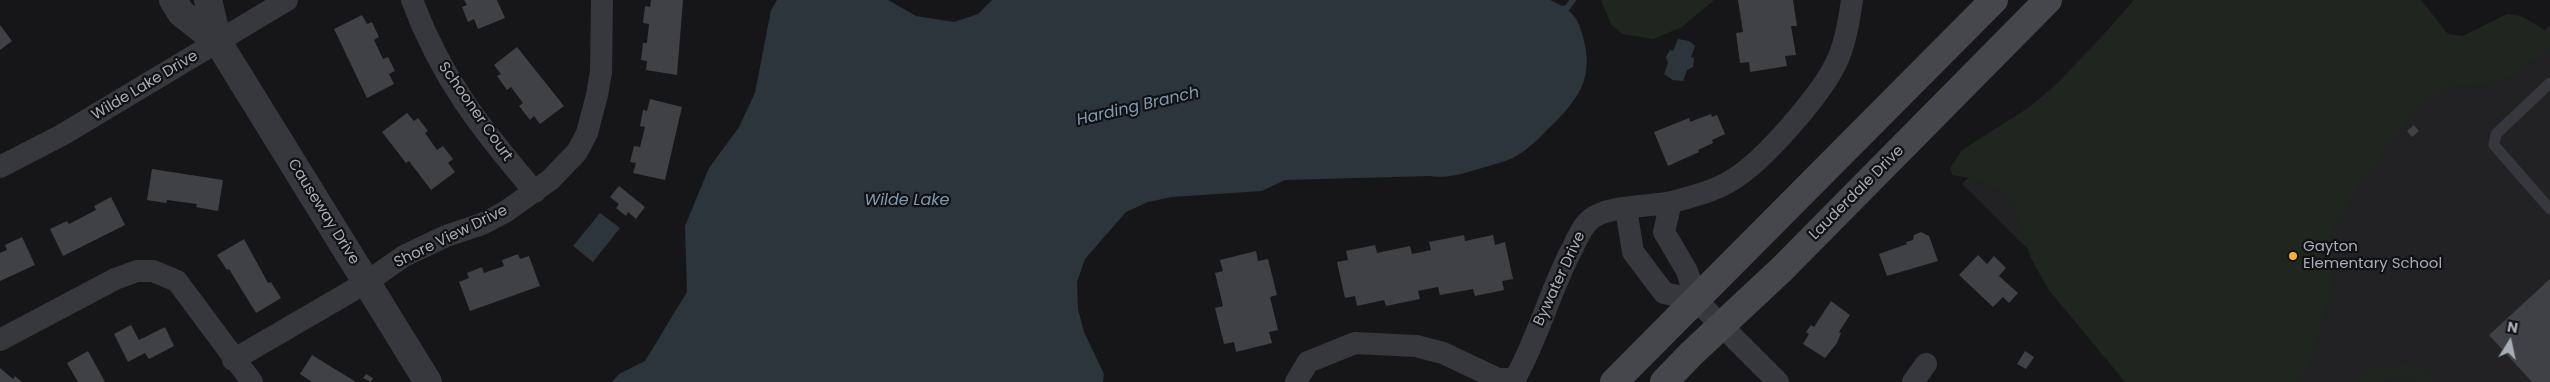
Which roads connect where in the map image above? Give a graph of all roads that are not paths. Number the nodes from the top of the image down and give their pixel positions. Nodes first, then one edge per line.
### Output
1 (173, 0) edge
2 (208, 0) edge
3 (287, 0) edge
4 (412, 0) edge
5 (602, 0) edge
6 (1852, 0) edge
7 (1994, 0) edge
8 (2048, 0) edge
9 (218, 42) junction
10 (2550, 83) edge
11 (0, 167) edge
12 (535, 192) junction
13 (1671, 202) junction
14 (1626, 209) junction
15 (2550, 209) edge
16 (367, 282) junction
17 (1696, 300) junction
18 (1722, 326) junction
19 (0, 340) edge
20 (233, 360) junction
21 (1511, 380) edge
22 (252, 382) edge
23 (428, 382) edge
24 (1296, 382) edge
25 (1614, 382) edge
26 (1664, 382) edge
27 (1778, 382) edge

1 - 9 street, Causeway Drive
2 - 9 street, Causeway Drive
3 - 9 street, Wilde Lake Drive
4 - 12 street, Schooner Court
5 - 12 street, Shore View Drive
6 - 13 street, Bywater Drive
7 - 17 main road
8 - 18 main road, Lauderdale Drive
9 - 11 street, Wilde Lake Drive
9 - 16 street, Causeway Drive
10 - 15 lane
12 - 16 street, Shore View Drive
13 - 14 street, Bywater Drive
13 - 17 street
14 - 17 street
14 - 21 street, Bywater Drive
16 - 20 street, Shore View Drive
16 - 23 street, Causeway Drive
17 - 18 street
17 - 25 main road
18 - 26 main road, Lauderdale Drive
18 - 27 street
19 - 20 street
20 - 22 street
21 - 24 street, Bywater Drive

